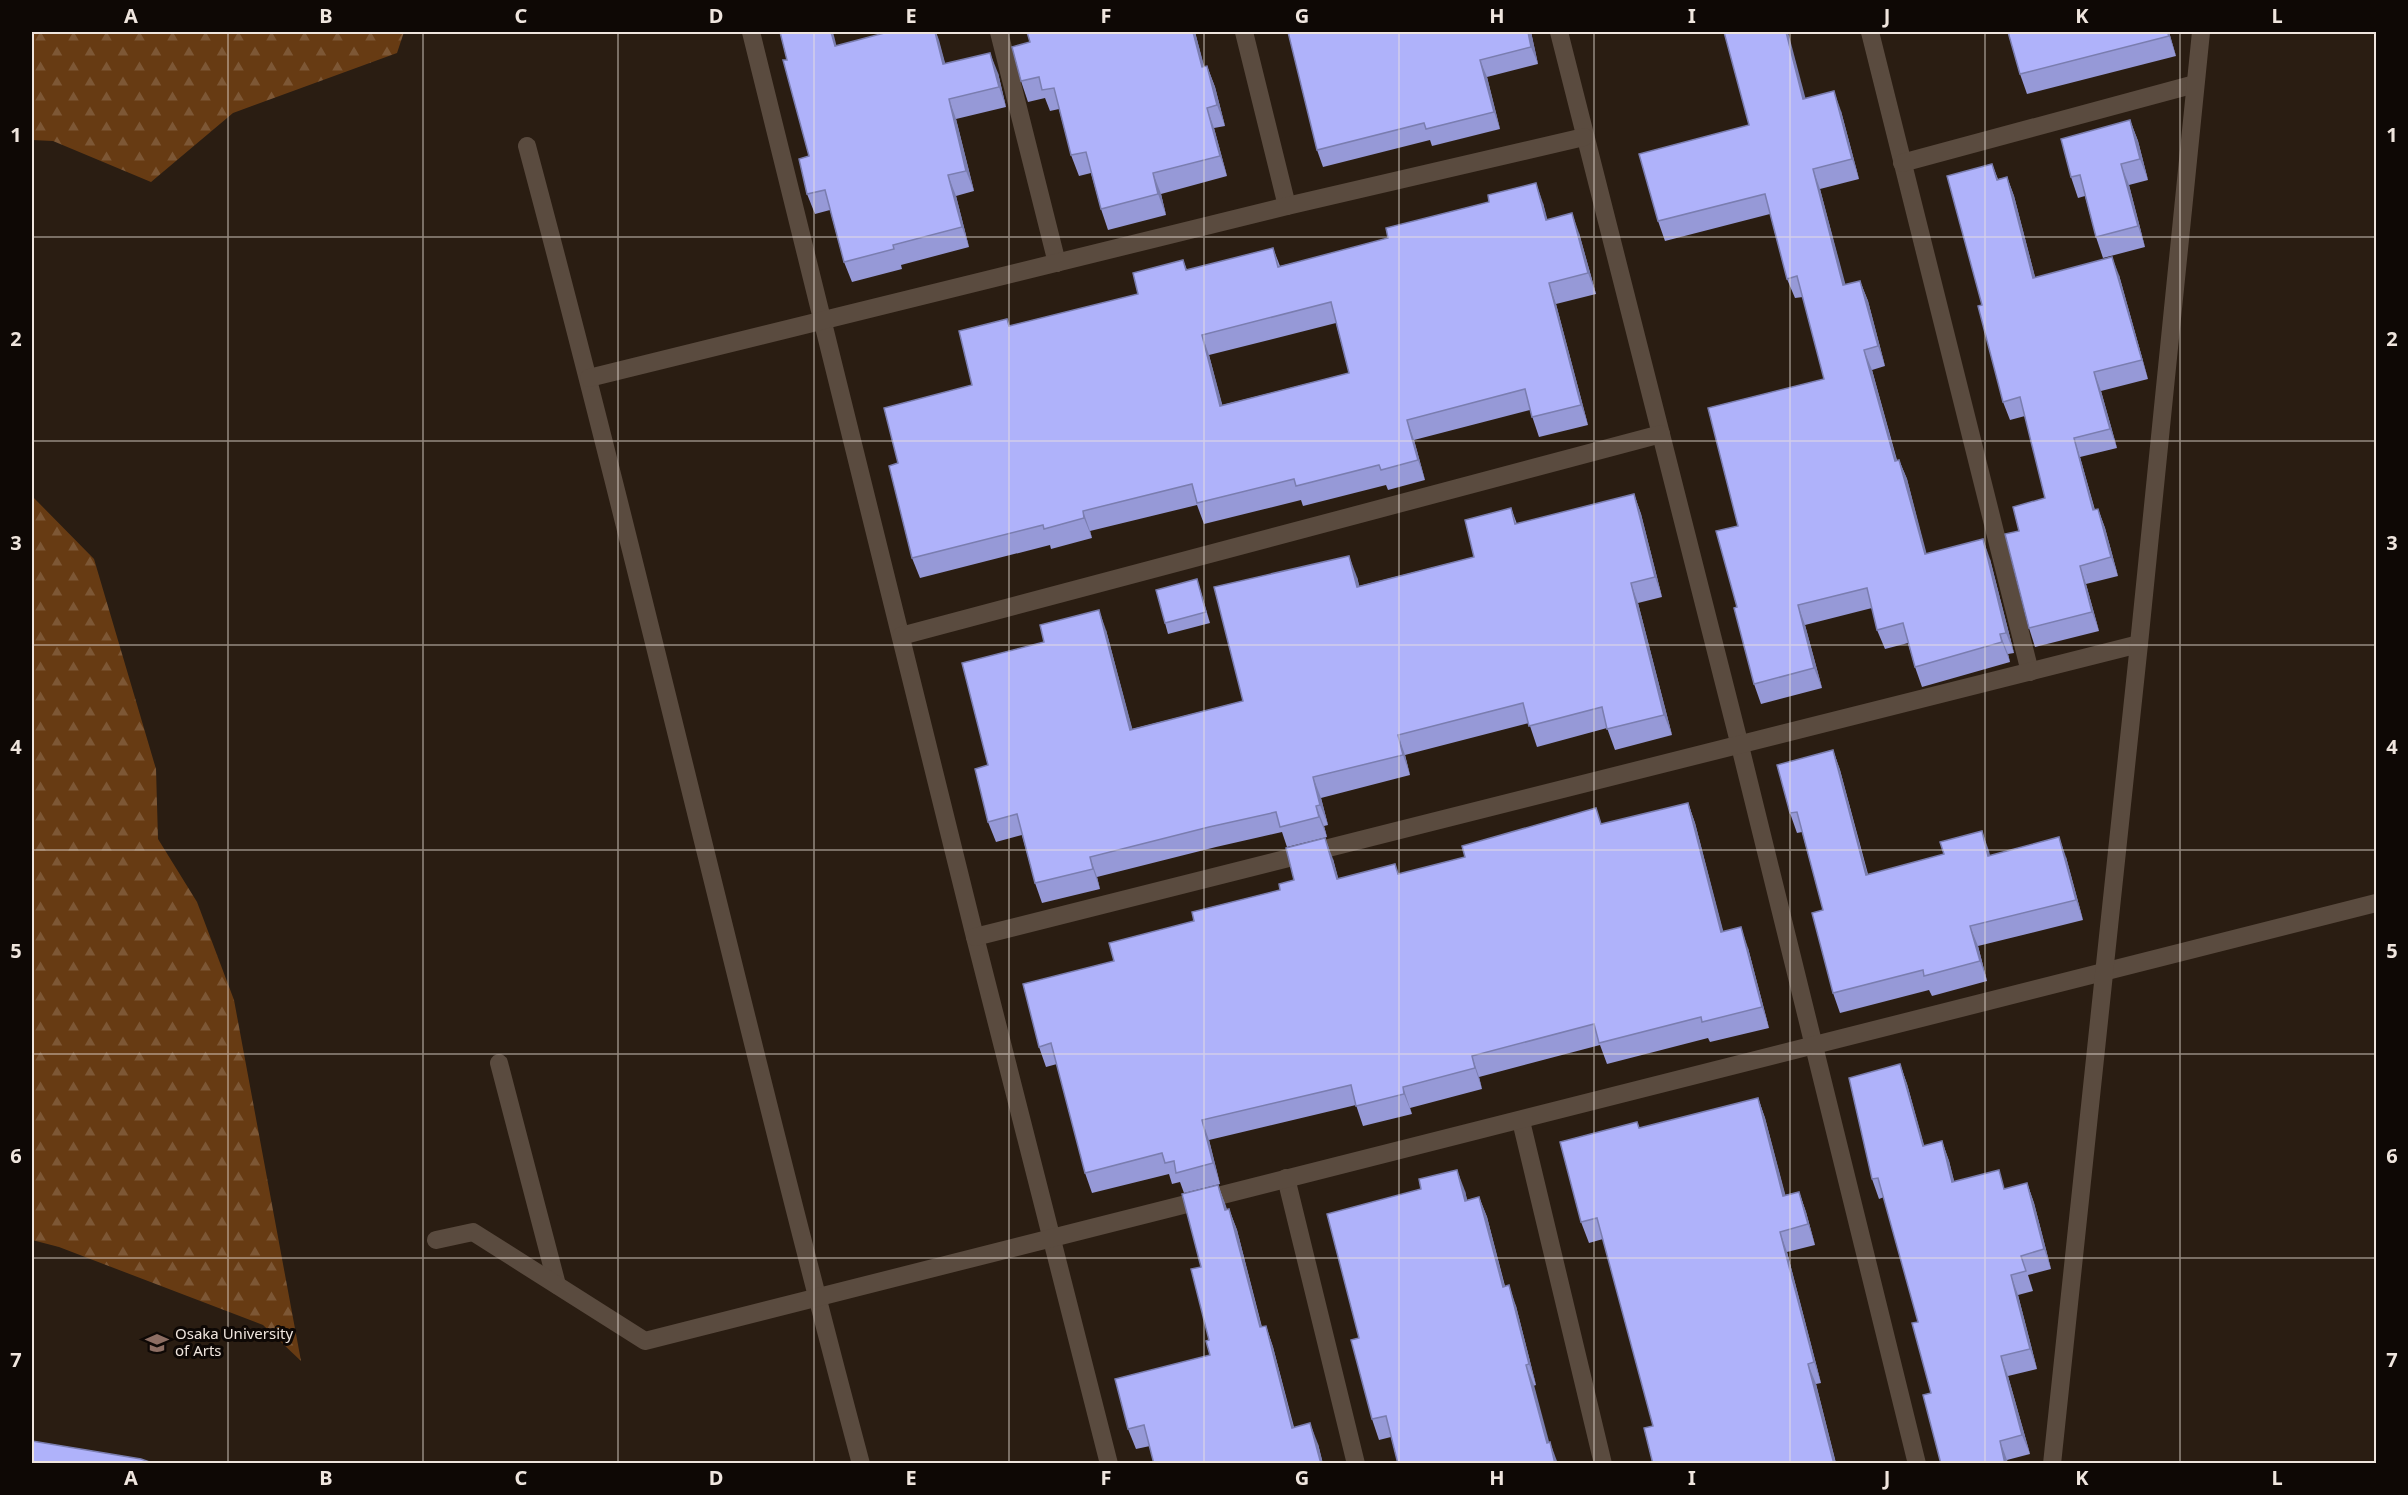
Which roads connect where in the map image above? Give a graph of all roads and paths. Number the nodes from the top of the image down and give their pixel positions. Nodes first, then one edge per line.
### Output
1 (751, 32) edge
2 (999, 32) edge
3 (1244, 32) edge
4 (1559, 32) edge
5 (1870, 32) edge
6 (2201, 32) edge
7 (2195, 84) junction
8 (1584, 137) junction
9 (527, 146) dead end
10 (1902, 163) junction
11 (1287, 206) junction
12 (1057, 263) junction
13 (824, 320) junction
14 (589, 378) junction
15 (1661, 434) junction
16 (901, 636) junction
17 (2139, 644) junction
18 (2030, 672) junction
19 (1740, 746) junction
20 (2376, 903) edge
21 (975, 937) junction
22 (2103, 972) junction
23 (1813, 1045) junction
24 (499, 1063) dead end
25 (1521, 1121) junction
26 (1286, 1178) junction
27 (1053, 1236) junction
28 (436, 1240) dead end
29 (557, 1285) junction
30 (817, 1298) junction
31 (861, 1464) edge
32 (1109, 1464) edge
33 (1356, 1464) edge
34 (1603, 1464) edge
35 (1917, 1464) edge
36 (2052, 1464) edge

1 - 13 street
2 - 12 street
3 - 11 street
4 - 8 street
5 - 10 street
6 - 7 street
7 - 10 street
7 - 17 street
8 - 11 street
8 - 15 street
9 - 14 street
10 - 18 street
11 - 12 street
12 - 13 street
13 - 14 street
13 - 16 street
14 - 30 street
15 - 16 street
15 - 19 street
16 - 21 street
17 - 18 street
17 - 22 street
18 - 19 street
19 - 21 street
19 - 23 street
20 - 22 street
21 - 27 street
22 - 23 street
22 - 36 street
23 - 25 street
23 - 35 street
24 - 29 street
25 - 26 street
25 - 34 street
26 - 27 street
26 - 33 street
27 - 30 street
27 - 32 street
28 - 29 street
29 - 30 street
30 - 31 street

